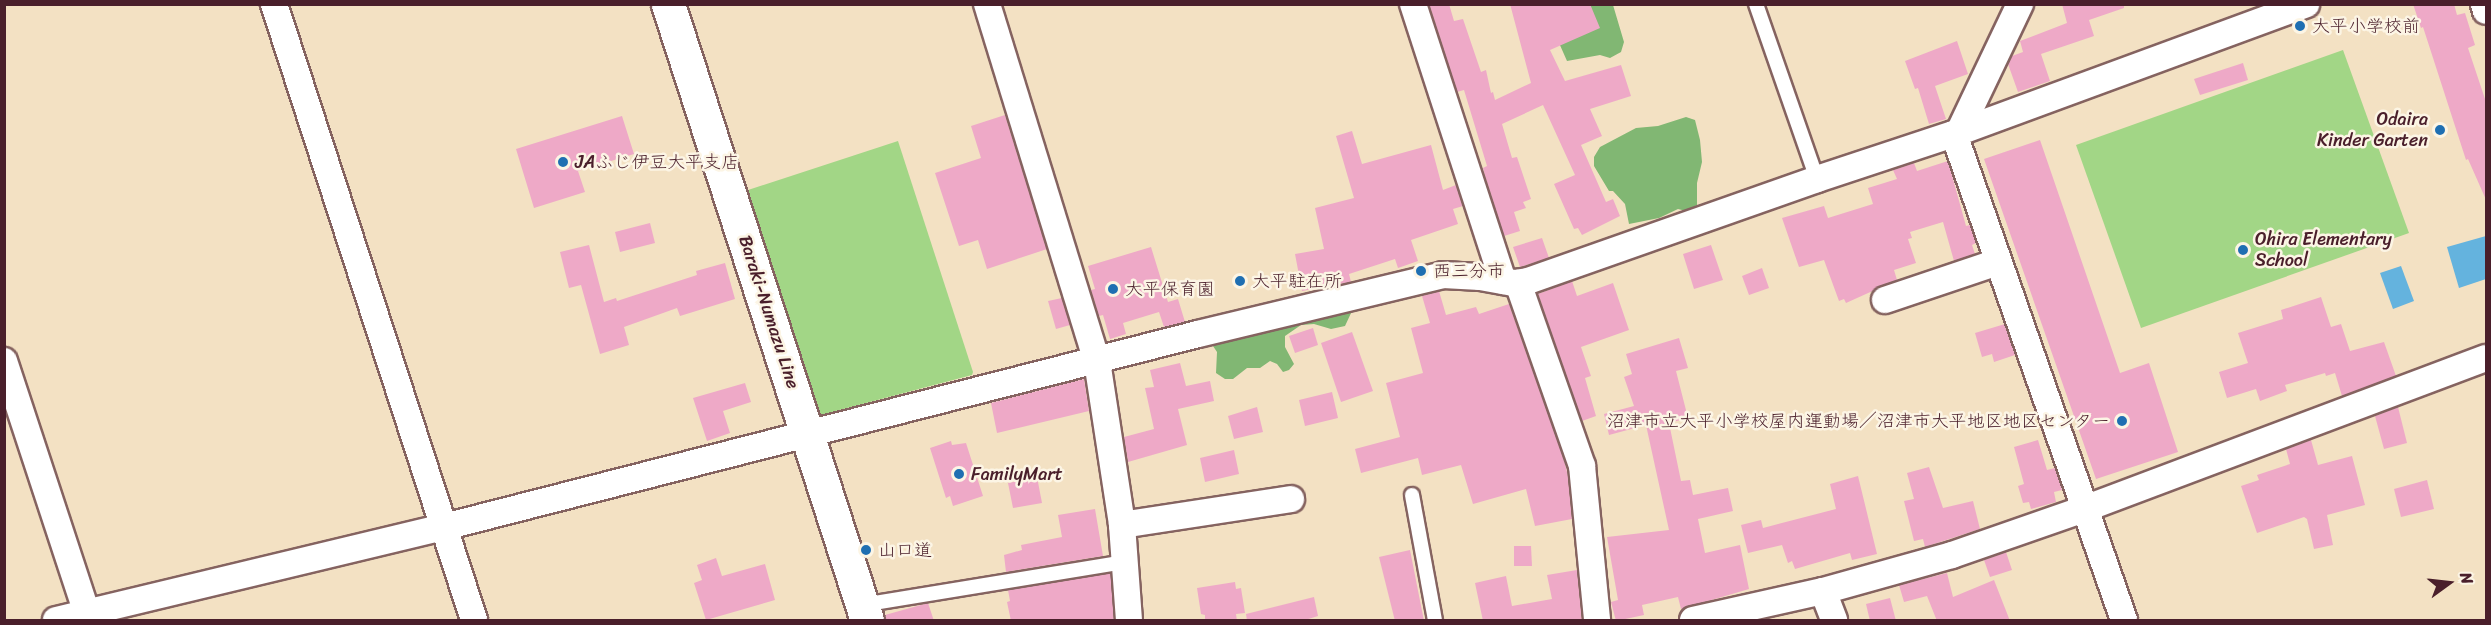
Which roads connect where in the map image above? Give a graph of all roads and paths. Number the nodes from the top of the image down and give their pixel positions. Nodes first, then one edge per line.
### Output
1 (274, 4) edge
2 (668, 4) edge
3 (987, 4) edge
4 (1413, 4) edge
5 (1756, 4) edge
6 (2020, 4) edge
7 (2306, 4) edge
8 (2484, 4) edge
9 (2487, 11) edge
10 (1957, 133) junction
11 (1816, 179) junction
12 (1998, 262) junction
13 (1510, 282) junction
14 (1885, 300) dead end
15 (2487, 358) edge
16 (4, 361) edge
17 (1097, 361) junction
18 (810, 435) junction
19 (1412, 495) dead end
20 (1291, 498) dead end
21 (2084, 509) junction
22 (1122, 525) junction
23 (444, 527) junction
24 (1125, 562) junction
25 (1823, 591) junction
26 (865, 613) edge
27 (88, 617) edge
28 (56, 621) edge
29 (474, 621) edge
30 (1129, 621) edge
31 (1435, 621) edge
32 (1597, 621) edge
33 (1693, 621) edge
34 (1834, 621) edge
35 (2124, 621) edge

1 - 23 street
2 - 18 main road, Baraki-Numazu Line
3 - 17 street
4 - 13 street
5 - 11 lane
6 - 10 street
7 - 10 street
8 - 9 street
10 - 11 street
10 - 12 street
11 - 13 street
12 - 14 street
12 - 21 street
13 - 17 street
13 - 32 street
15 - 21 street
16 - 27 street
17 - 18 street
17 - 22 street
18 - 23 street
18 - 26 main road, Baraki-Numazu Line
19 - 31 lane
20 - 22 street
21 - 25 street
21 - 35 street
22 - 24 street
23 - 27 street
23 - 29 street
24 - 26 lane
24 - 30 street
25 - 33 street
25 - 34 street
27 - 28 street

